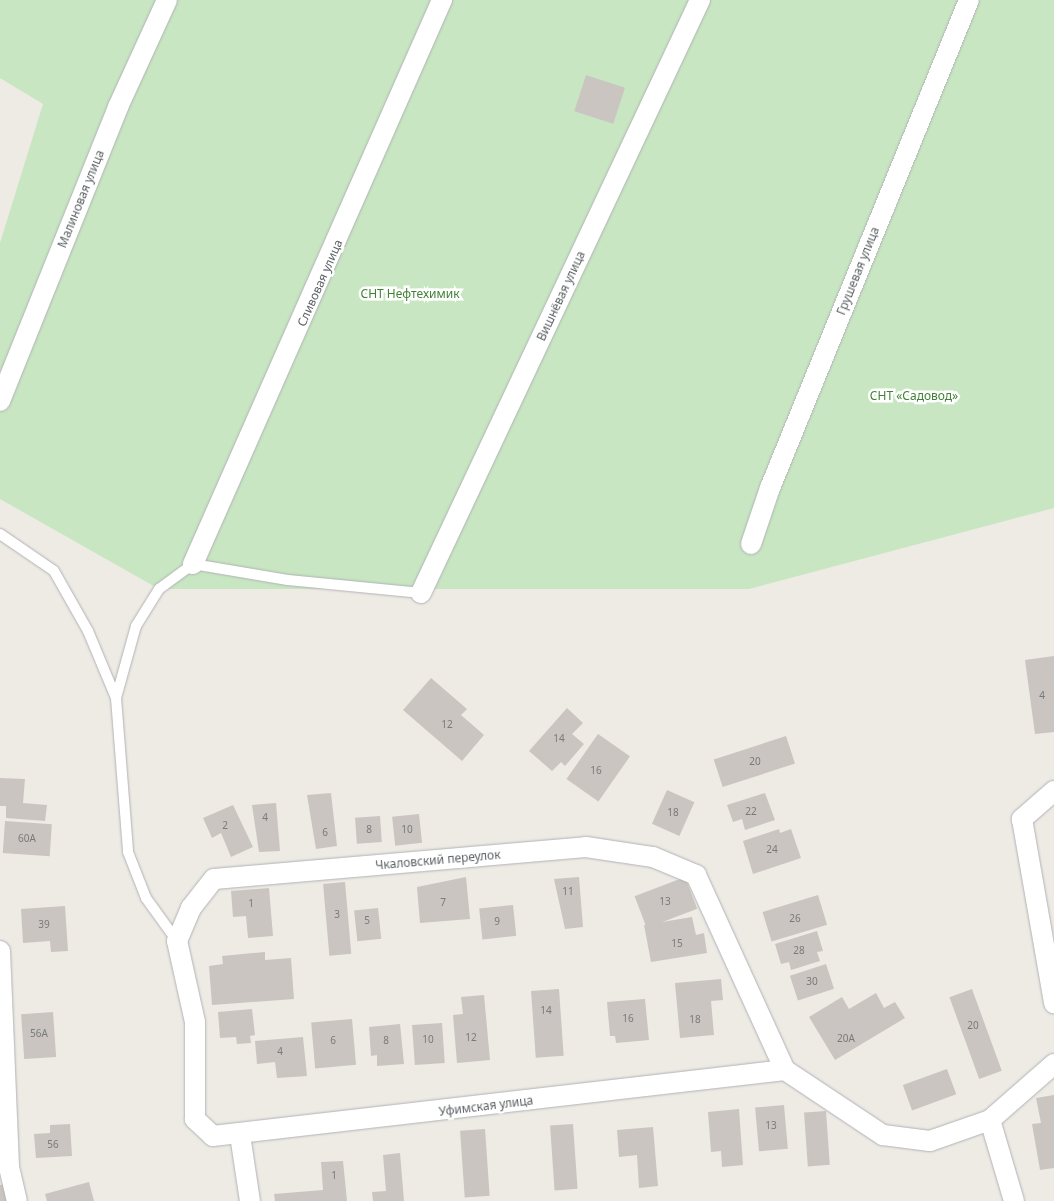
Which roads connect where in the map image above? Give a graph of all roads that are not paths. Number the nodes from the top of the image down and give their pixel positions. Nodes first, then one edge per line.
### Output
1 (167, 0) edge
2 (442, 0) edge
3 (700, 0) edge
4 (969, 0) edge
5 (0, 401) edge
6 (0, 534) edge
7 (751, 544) dead end
8 (193, 564) junction
9 (421, 593) joint
10 (116, 698) junction
11 (1054, 791) edge
12 (177, 941) junction
13 (0, 951) edge
14 (1054, 1003) edge
15 (1054, 1064) edge
16 (785, 1070) junction
17 (990, 1120) junction
18 (240, 1135) junction
19 (5, 1168) edge
20 (17, 1201) edge
21 (250, 1201) edge
22 (1014, 1201) edge

1 - 5 street, Малиновая улица
2 - 8 street, Сливовая улица
3 - 9 street, Вишнёвая улица
4 - 7 street, Грушевая улица
6 - 10 lane
8 - 9 lane
8 - 10 lane
10 - 12 lane
11 - 14 street
12 - 16 street, Чкаловский переулок
12 - 18 street, Уфимская улица
13 - 19 street
15 - 17 street
16 - 17 street
16 - 18 street, Уфимская улица
17 - 22 street
18 - 21 street
19 - 20 street

